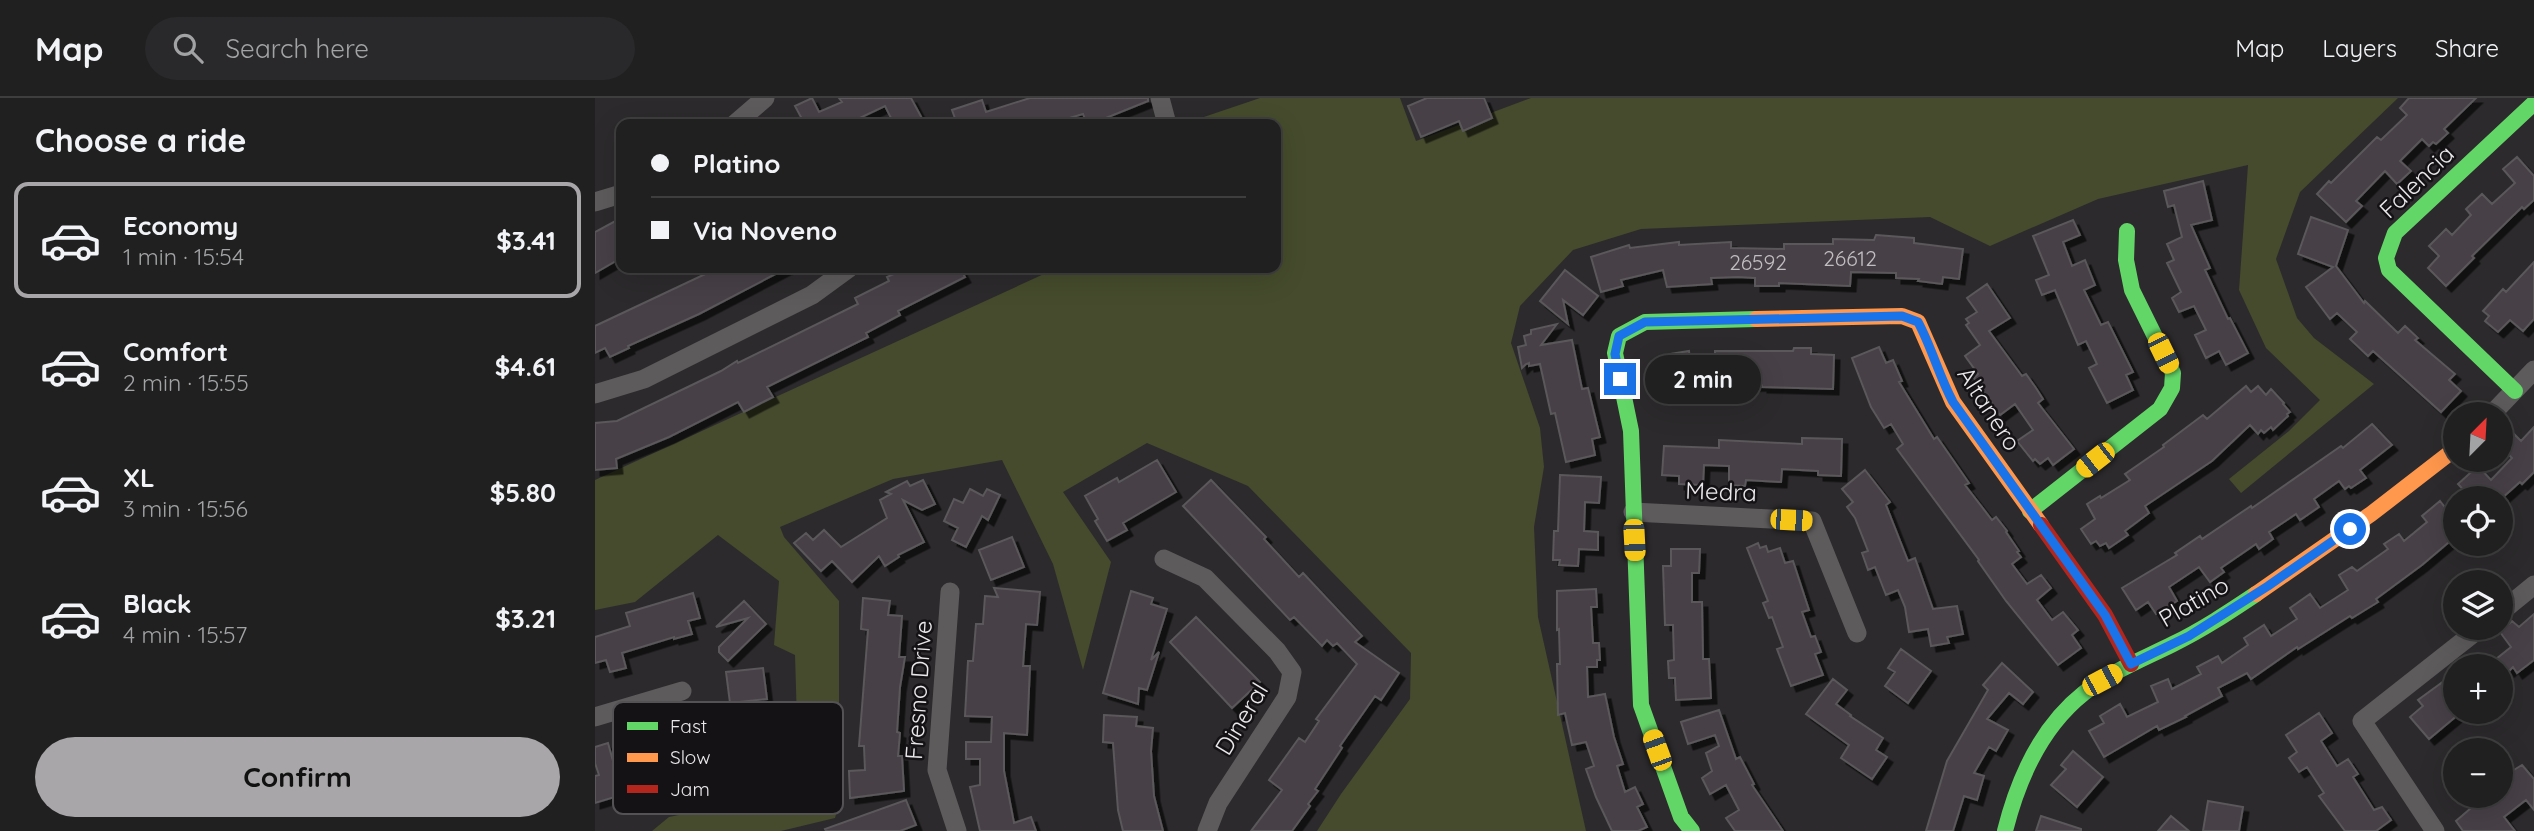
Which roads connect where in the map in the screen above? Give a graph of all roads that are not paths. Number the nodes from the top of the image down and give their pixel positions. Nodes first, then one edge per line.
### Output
1 (765, 98) edge
2 (1160, 98) edge
3 (2534, 103) edge
4 (741, 119) edge
5 (1166, 119) edge
6 (616, 196) edge
7 (595, 202) edge
8 (2127, 231) dead end
9 (842, 273) edge
10 (2534, 370) edge
11 (2515, 391) junction
12 (595, 394) edge
13 (2504, 402) edge
14 (2443, 459) edge
15 (2030, 511) junction
16 (1633, 512) junction
17 (1164, 559) dead end
18 (2534, 586) edge
19 (950, 592) dead end
20 (2513, 603) edge
21 (1857, 633) dead end
22 (2465, 640) edge
23 (2131, 664) junction
24 (681, 691) dead end
25 (645, 702) edge
26 (613, 712) edge
27 (595, 717) edge
28 (957, 831) edge
29 (1207, 831) edge
30 (1692, 831) edge
31 (2005, 831) edge
32 (2435, 831) edge

1 - 4 street
2 - 5 street
3 - 11 street, Falencia
6 - 7 street
8 - 15 street
9 - 12 street
10 - 11 street
11 - 13 street
14 - 23 street, Platino
15 - 16 street, Altanero
15 - 23 street, Altanero
16 - 21 street, Medra
16 - 30 street
17 - 29 street, Dineral
18 - 20 street
19 - 28 street, Fresno Drive
22 - 32 street
23 - 31 street, Platino
24 - 25 street
26 - 27 street

